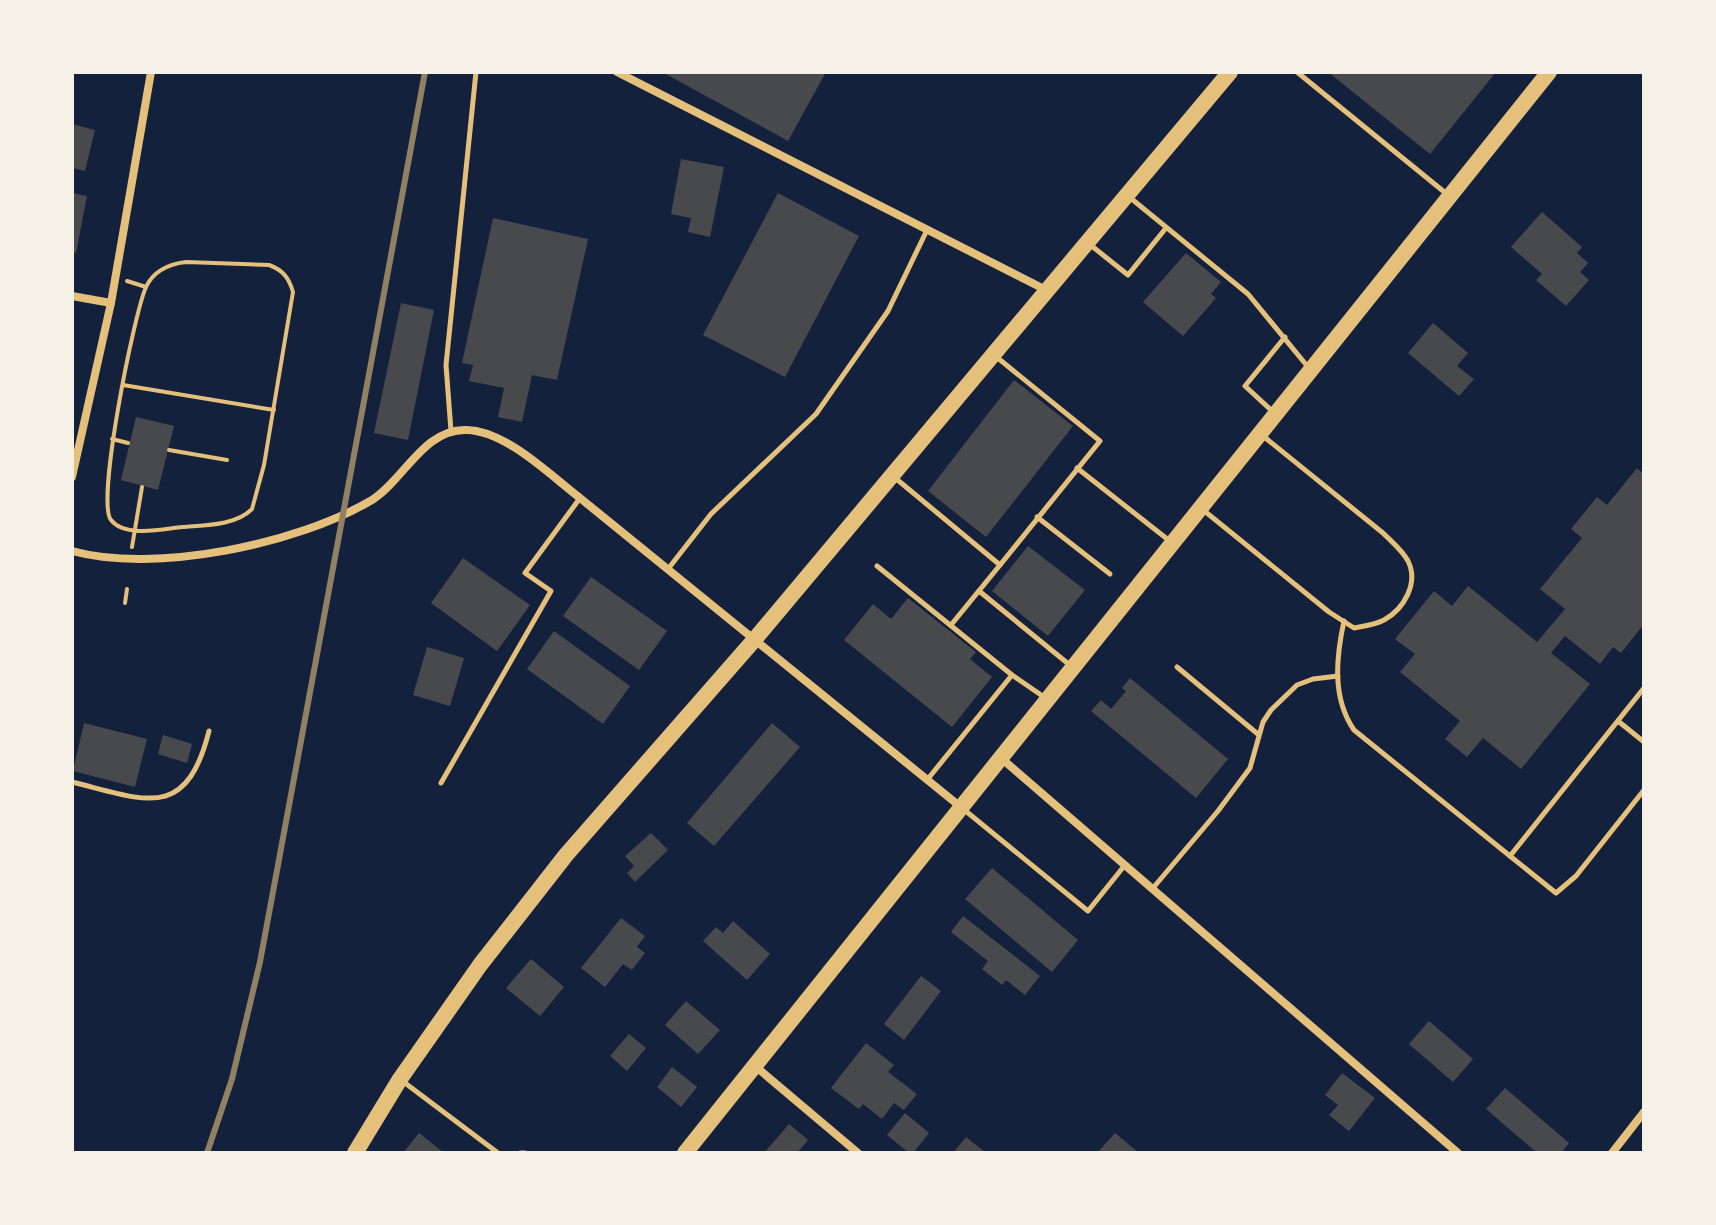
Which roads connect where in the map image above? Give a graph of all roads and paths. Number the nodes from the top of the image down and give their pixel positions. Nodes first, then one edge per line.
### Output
1 (151, 72) edge
2 (476, 72) edge
3 (617, 72) edge
4 (1230, 72) edge
5 (1297, 72) edge
6 (1549, 72) edge
7 (1127, 195) junction
8 (1449, 196) junction
9 (1166, 228) junction
10 (927, 230) junction
11 (1087, 242) junction
12 (127, 281) dead end
13 (146, 287) junction
14 (1047, 290) junction
15 (72, 296) edge
16 (111, 303) junction
17 (1285, 337) junction
18 (993, 355) junction
19 (1310, 370) junction
20 (123, 385) junction
21 (274, 410) junction
22 (1275, 415) junction
23 (451, 432) junction
24 (1260, 434) junction
25 (112, 439) junction
26 (128, 443) dead end
27 (169, 450) dead end
28 (227, 460) dead end
29 (1077, 468) junction
30 (892, 475) junction
31 (72, 477) edge
32 (142, 487) dead end
33 (580, 498) junction
34 (1201, 508) junction
35 (1037, 517) junction
36 (134, 529) junction
37 (1173, 544) junction
38 (132, 547) dead end
39 (72, 551) edge
40 (1000, 565) junction
41 (877, 566) dead end
42 (667, 570) junction
43 (1110, 574) dead end
44 (127, 589) dead end
45 (979, 591) junction
46 (125, 603) dead end
47 (1344, 621) junction
48 (951, 625) junction
49 (755, 639) junction
50 (1177, 667) dead end
51 (1073, 668) junction
52 (1012, 675) junction
53 (1338, 676) junction
54 (1644, 688) edge
55 (1048, 700) junction
56 (1618, 721) junction
57 (209, 731) dead end
58 (1259, 735) junction
59 (1644, 742) edge
60 (1001, 758) junction
61 (927, 780) junction
62 (72, 782) edge
63 (441, 783) dead end
64 (1644, 790) edge
65 (962, 808) junction
66 (1510, 856) junction
67 (1126, 864) junction
68 (1153, 888) junction
69 (755, 1066) junction
70 (400, 1079) junction
71 (1644, 1112) edge
72 (355, 1153) edge
73 (498, 1153) edge
74 (685, 1153) edge
75 (858, 1153) edge
76 (1458, 1153) edge
77 (1612, 1153) edge

1 - 16 street
2 - 23 lane
3 - 10 street
4 - 7 main road
5 - 8 lane
6 - 8 main road
7 - 9 lane
7 - 11 main road
8 - 19 main road
9 - 11 lane
9 - 17 lane
10 - 14 street
10 - 42 lane
11 - 14 main road
12 - 13 path
13 - 20 path
13 - 21 path
14 - 18 main road
15 - 16 street
16 - 31 street
17 - 19 lane
17 - 22 lane
18 - 29 lane
18 - 30 main road
19 - 22 main road
20 - 21 path
20 - 25 path
21 - 36 path
22 - 24 main road
23 - 33 street
23 - 39 street
24 - 34 main road
24 - 47 lane
25 - 26 path
25 - 36 path
27 - 28 path
29 - 35 lane
29 - 37 lane
30 - 40 lane
30 - 49 main road
32 - 36 path
33 - 42 street
33 - 63 lane
34 - 37 main road
34 - 47 lane
35 - 40 lane
35 - 43 lane
36 - 38 path
37 - 51 main road
40 - 45 lane
41 - 48 lane
42 - 49 street
44 - 46 path
45 - 48 lane
45 - 51 lane
47 - 53 lane
48 - 52 lane
49 - 61 street
49 - 70 main road
50 - 58 lane
51 - 55 main road
52 - 55 lane
52 - 61 lane
53 - 58 lane
53 - 66 lane
54 - 56 lane
55 - 60 main road
56 - 59 lane
56 - 66 lane
57 - 62 lane
58 - 68 lane
60 - 65 main road
60 - 67 street
61 - 65 street
64 - 66 lane
65 - 67 lane
65 - 69 main road
67 - 68 street
68 - 76 street
69 - 74 main road
69 - 75 street
70 - 72 main road
70 - 73 lane
71 - 77 street

